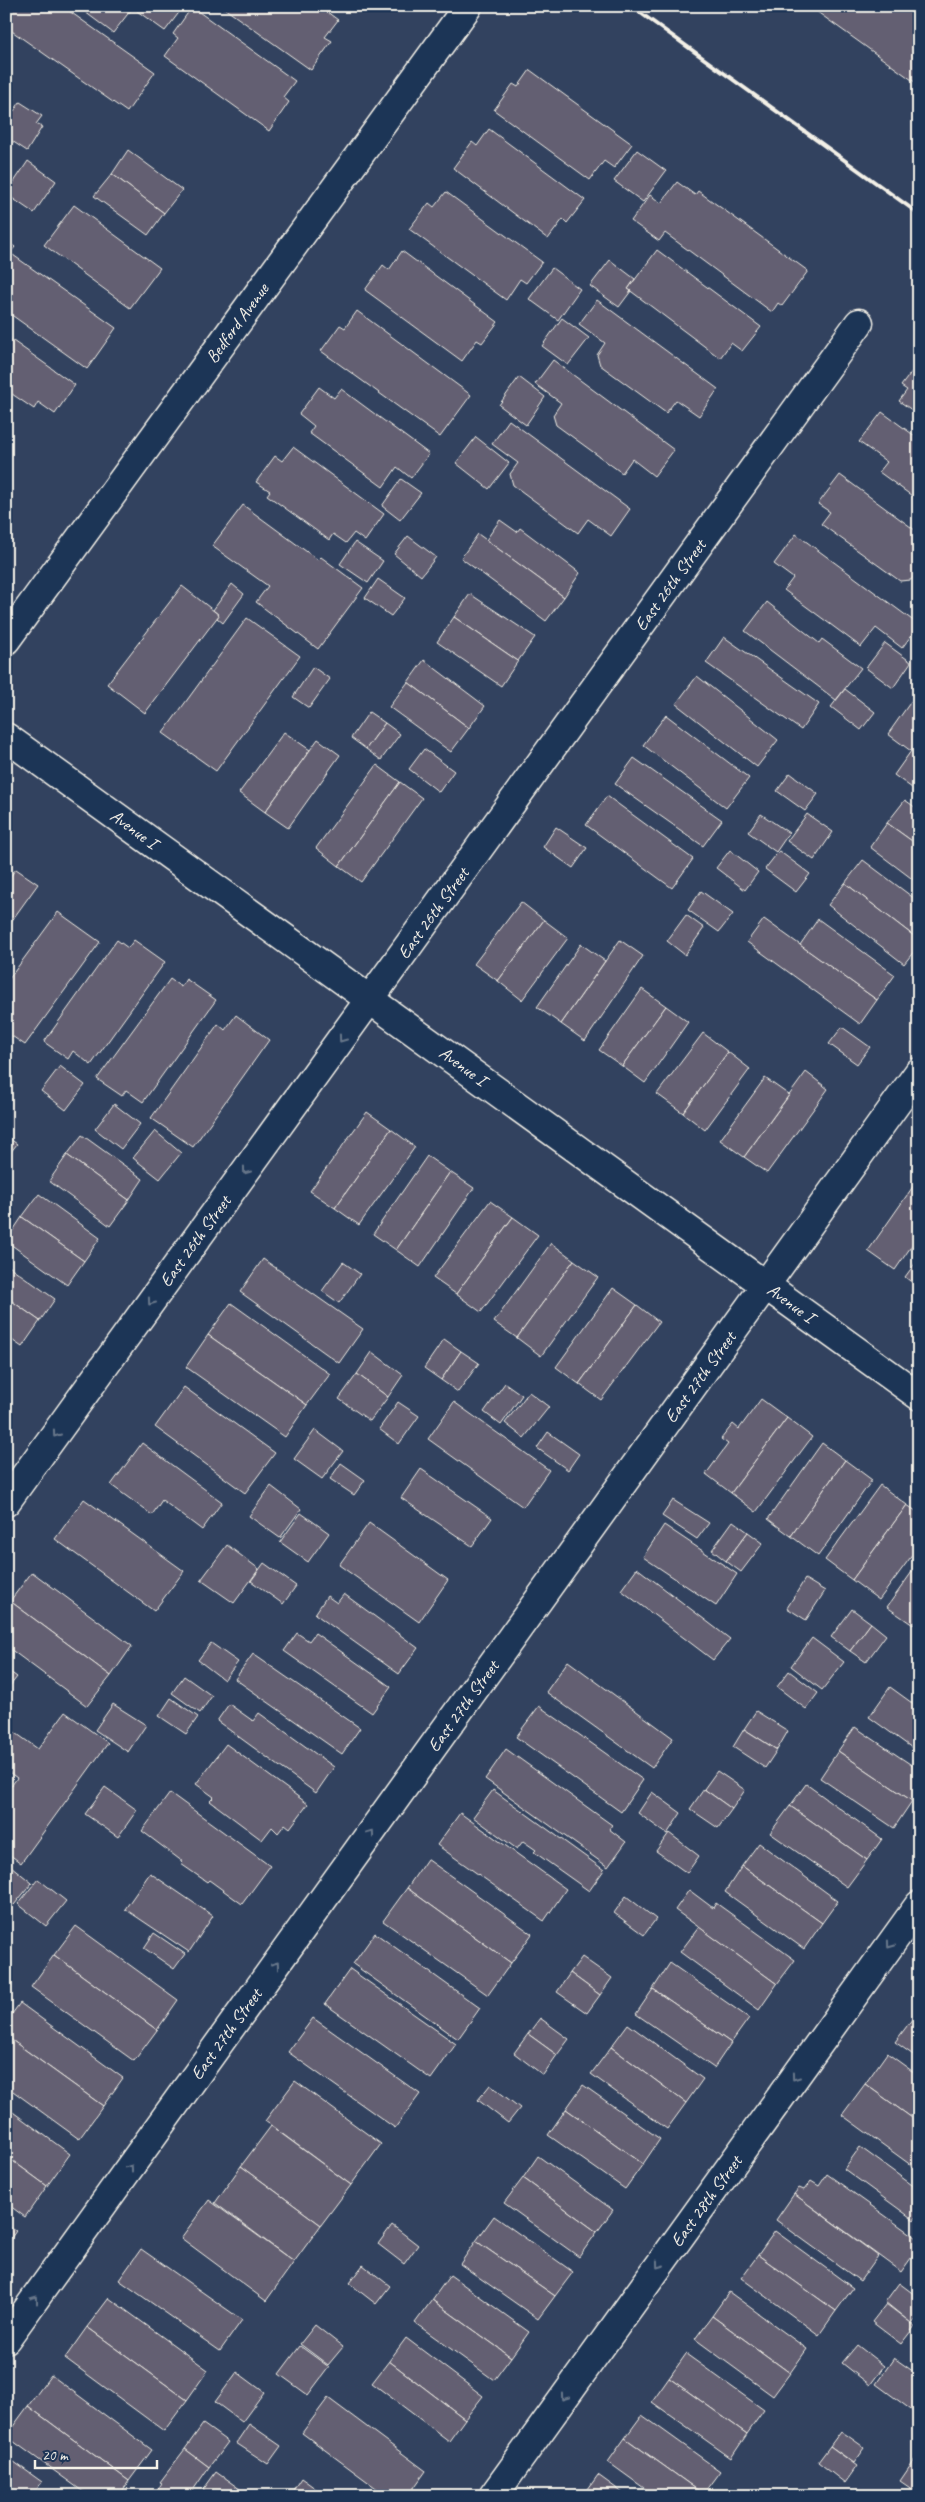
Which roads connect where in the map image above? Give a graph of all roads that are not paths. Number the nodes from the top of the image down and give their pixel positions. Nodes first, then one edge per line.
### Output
1 (468, 6) edge
2 (859, 324) dead end
3 (6, 640) edge
4 (6, 737) edge
5 (370, 1000) junction
6 (919, 1072) edge
7 (766, 1285) junction
8 (919, 1396) edge
9 (6, 1502) edge
10 (919, 1906) edge
11 (6, 2339) edge
12 (493, 2496) edge

1 - 3 street, Bedford Avenue
2 - 5 street, East 26th Street
4 - 5 street, Avenue I
5 - 7 street, Avenue I
5 -> 9 street, East 26th Street
6 - 7 street, East 27th Street
7 - 8 street, Avenue I
11 -> 7 street, East 27th Street
10 -> 12 street, East 28th Street

